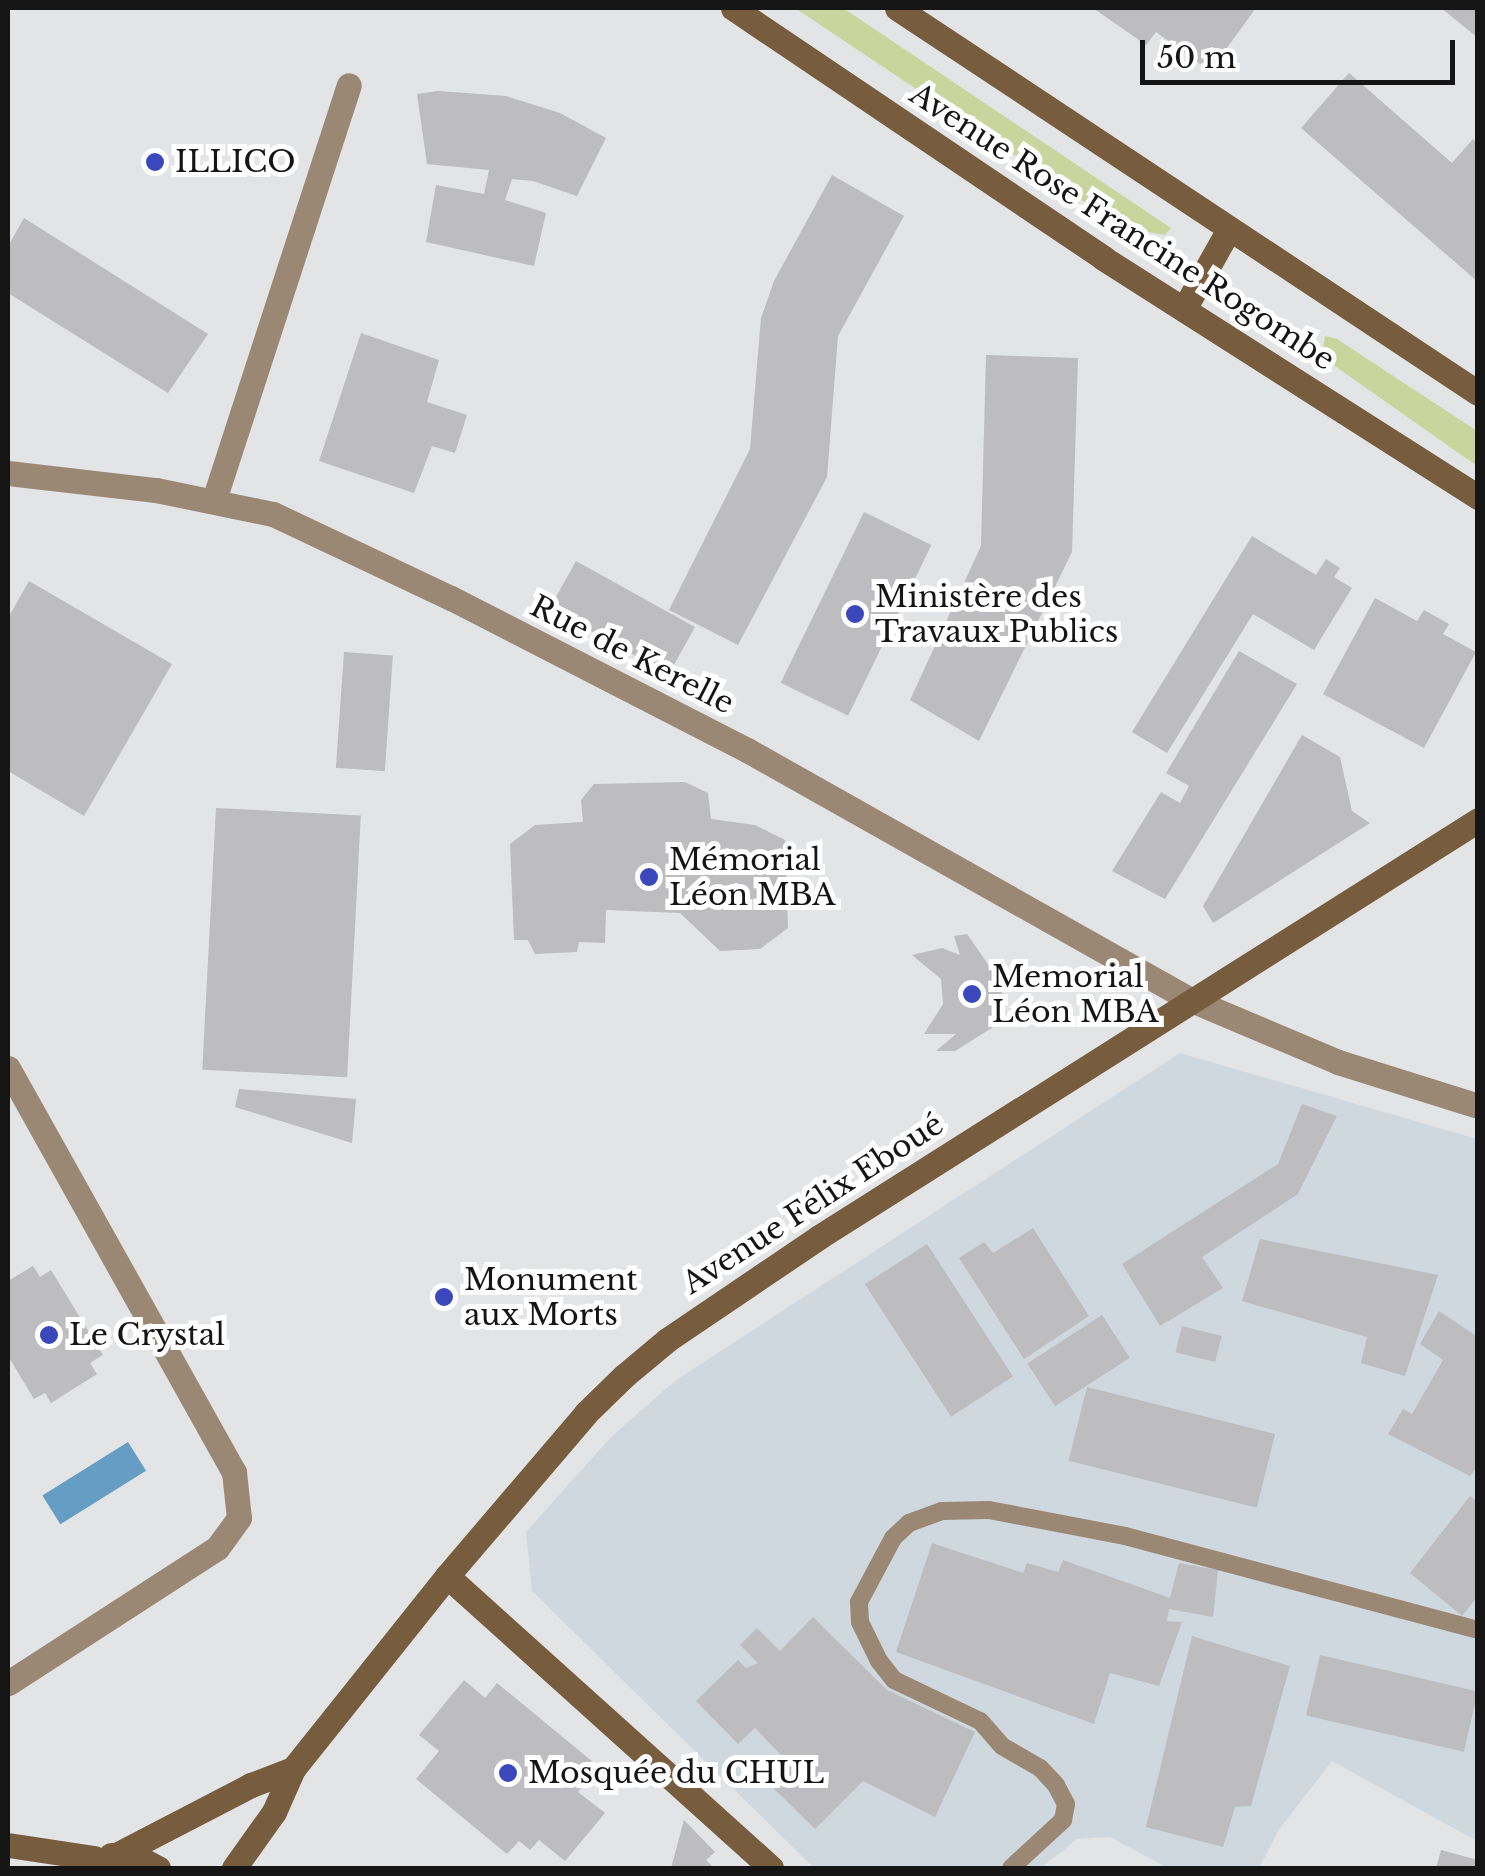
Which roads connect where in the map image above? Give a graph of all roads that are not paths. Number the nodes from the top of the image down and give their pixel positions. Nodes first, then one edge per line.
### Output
1 (733, 8) edge
2 (897, 8) edge
3 (349, 85) dead end
4 (1228, 229) junction
5 (1184, 309) junction
6 (1478, 393) edge
7 (8, 472) edge
8 (1478, 497) edge
9 (214, 500) junction
10 (1478, 820) edge
11 (1189, 999) junction
12 (8, 1068) edge
13 (1478, 1106) edge
14 (447, 1576) junction
15 (1478, 1630) edge
16 (8, 1684) edge
17 (293, 1769) junction
18 (8, 1844) edge
19 (97, 1860) edge
20 (158, 1868) edge
21 (234, 1868) edge
22 (771, 1868) edge
23 (1011, 1868) edge

1 - 5 main road, Avenue Rose Francine Rogombe
2 - 4 main road, Avenue Rose Francine Rogombe
3 - 9 street
4 - 5 main road
4 - 6 main road, Avenue Rose Francine Rogombe
5 - 8 main road, Avenue Rose Francine Rogombe
7 - 9 street, Rue de Kerelle
9 - 11 street, Rue de Kerelle
10 - 11 main road, Avenue Félix Eboué
11 - 13 street, Rue de Kerelle
11 - 14 main road, Avenue Félix Eboué
12 - 16 street
14 - 17 main road, Avenue Félix Eboué
14 - 22 main road
15 - 23 lane
17 - 19 main road
17 - 21 main road, Avenue Félix Eboué
18 - 19 main road
19 - 20 main road

